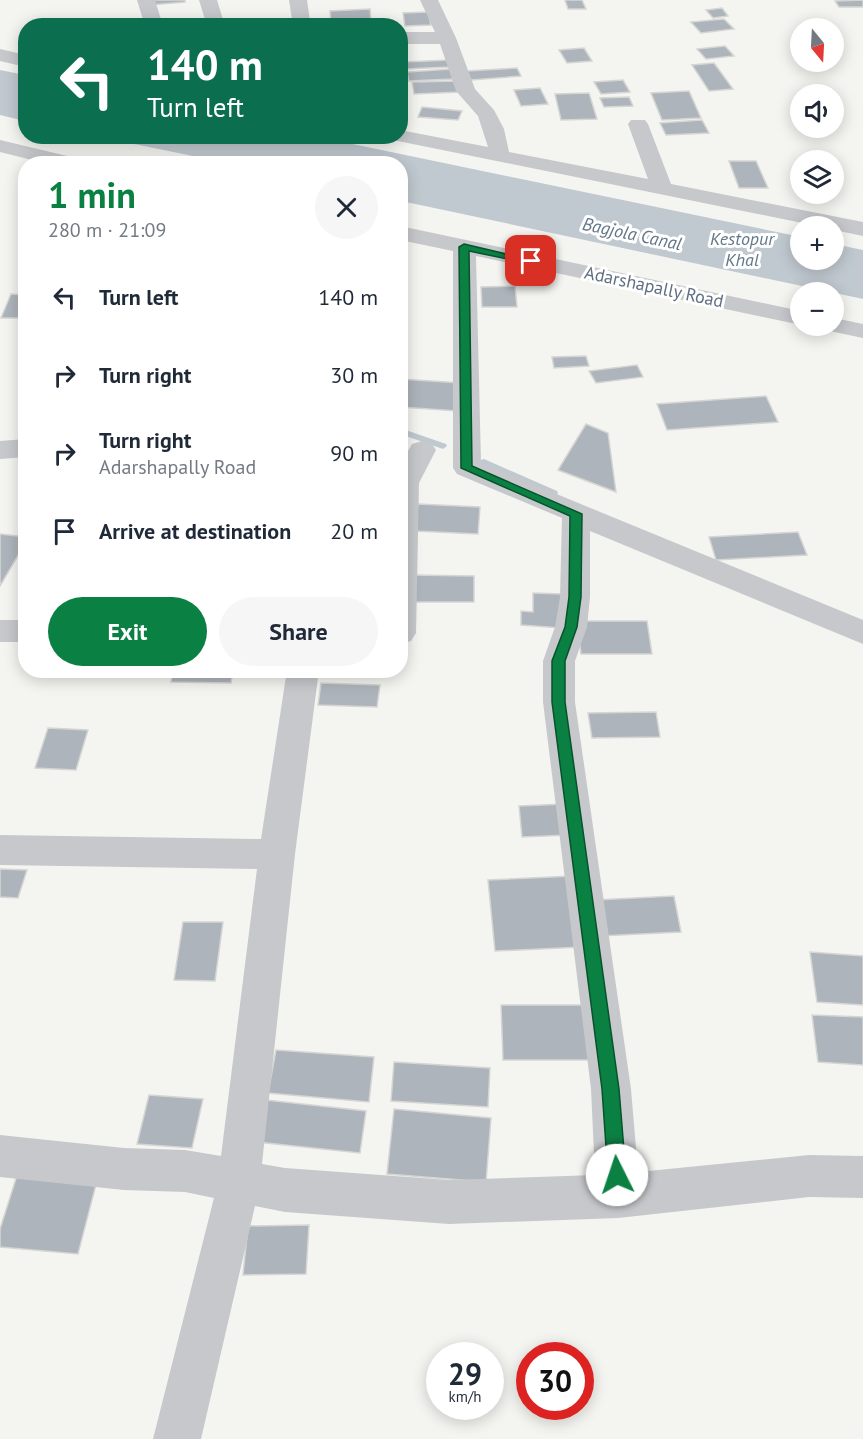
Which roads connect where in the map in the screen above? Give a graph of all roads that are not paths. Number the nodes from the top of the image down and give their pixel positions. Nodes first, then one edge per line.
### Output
1 (146, 0) edge
2 (208, 0) edge
3 (298, 0) edge
4 (429, 0) edge
5 (152, 18) edge
6 (214, 18) edge
7 (300, 18) edge
8 (408, 38) edge
9 (447, 38) junction
10 (0, 55) edge
11 (18, 59) edge
12 (638, 124) dead end
13 (408, 138) edge
14 (0, 146) edge
15 (43, 156) edge
16 (500, 157) junction
17 (662, 188) junction
18 (863, 229) edge
19 (408, 235) edge
20 (464, 247) junction
21 (790, 316) edge
22 (844, 327) edge
23 (863, 331) edge
24 (411, 446) edge
25 (18, 449) edge
26 (0, 450) edge
27 (408, 464) edge
28 (466, 468) junction
29 (576, 514) junction
30 (0, 631) edge
31 (18, 631) edge
32 (863, 633) edge
33 (302, 678) edge
34 (0, 850) edge
35 (277, 854) junction
36 (0, 1156) edge
37 (863, 1177) edge
38 (239, 1183) junction
39 (618, 1196) junction
40 (177, 1439) edge

1 - 5 street
2 - 6 street
3 - 7 street
4 - 9 street
8 - 9 street
9 - 16 street
10 - 11 street
12 - 17 street
13 - 16 street
14 - 15 street
16 - 17 street
17 - 18 street
19 - 20 street, Adarshapally Road
20 - 21 street, Adarshapally Road
20 - 28 street
22 - 23 street
24 - 27 street
24 - 28 street
25 - 26 street
28 - 29 street
29 - 32 street
29 - 39 street
30 - 31 street
33 - 35 street
34 - 35 street
35 - 38 street
36 - 38 street
37 - 39 street
38 - 39 street
38 - 40 street

